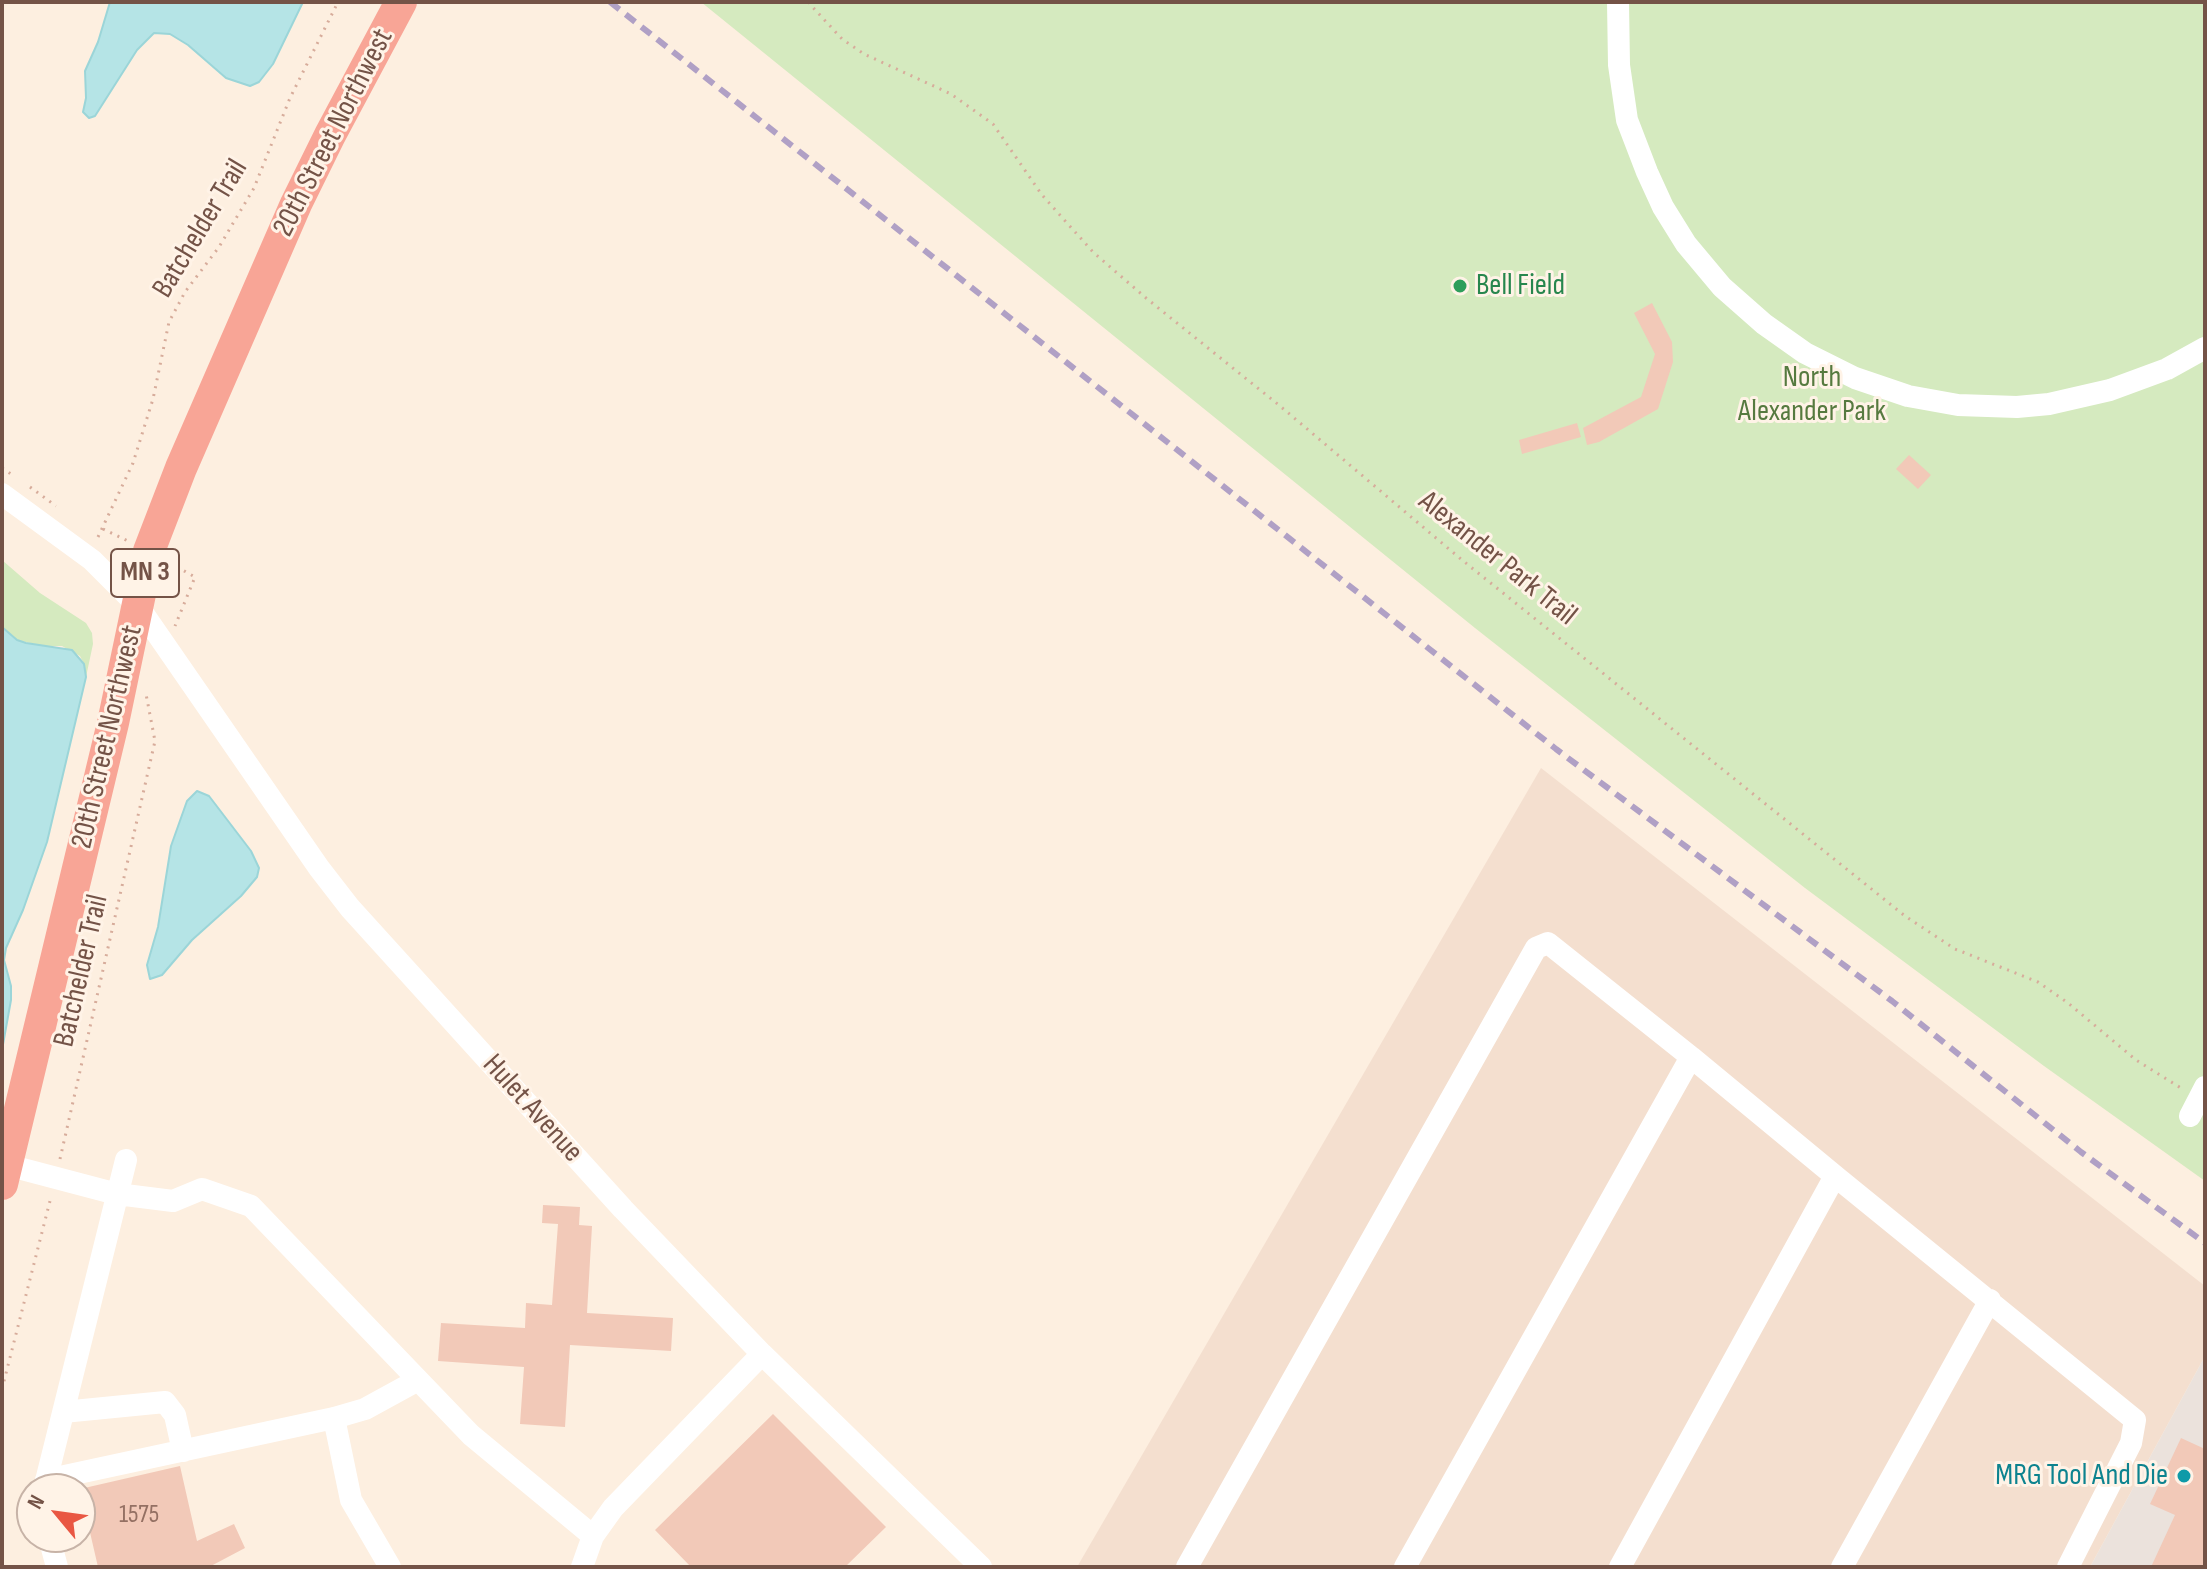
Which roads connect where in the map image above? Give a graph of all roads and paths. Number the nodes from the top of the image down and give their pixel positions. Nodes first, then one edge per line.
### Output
1 (338, 2) edge
2 (401, 2) edge
3 (808, 2) edge
4 (1618, 2) edge
5 (2205, 348) edge
6 (2, 494) edge
7 (103, 529) junction
8 (97, 538) dead end
9 (149, 551) junction
10 (138, 606) junction
11 (167, 647) junction
12 (145, 686) dead end
13 (1691, 1057) junction
14 (2204, 1089) edge
15 (2190, 1116) dead end
16 (126, 1160) dead end
17 (4, 1175) edge
18 (1835, 1176) junction
19 (55, 1179) junction
20 (117, 1194) junction
21 (1990, 1300) junction
22 (762, 1354) junction
23 (418, 1380) junction
24 (2, 1389) edge
25 (63, 1412) junction
26 (334, 1418) junction
27 (183, 1451) junction
28 (48, 1473) edge
29 (94, 1473) edge
30 (593, 1536) junction
31 (390, 1567) edge
32 (582, 1567) edge
33 (981, 1567) edge
34 (1187, 1567) edge
35 (1405, 1567) edge
36 (1620, 1567) edge
37 (1842, 1567) edge
38 (2068, 1567) edge

1 - 7 path, Batchelder Trail
2 - 9 highway, 20th Street Northwest / MN 3
3 - 14 path, Alexander Park Trail
4 - 5 street
6 - 10 street, Hulet Avenue
7 - 8 path, Batchelder Trail
7 - 9 path
9 - 10 highway, 20th Street Northwest / MN 3
9 - 11 path
10 - 11 street, Hulet Avenue
10 - 17 highway, 20th Street Northwest / MN 3
11 - 22 street, Hulet Avenue
12 - 19 path, Batchelder Trail
13 - 18 street
13 - 34 street
13 - 35 street
14 - 15 street
16 - 20 street
17 - 19 street
18 - 21 street
18 - 36 street
19 - 20 street
19 - 24 path, Batchelder Trail
20 - 23 street
20 - 25 street
21 - 37 street
21 - 38 street
22 - 30 street
22 - 33 street, Hulet Avenue
23 - 26 street
23 - 30 street
25 - 27 street
25 - 28 street
26 - 27 street
26 - 31 street
27 - 29 street
30 - 32 street

